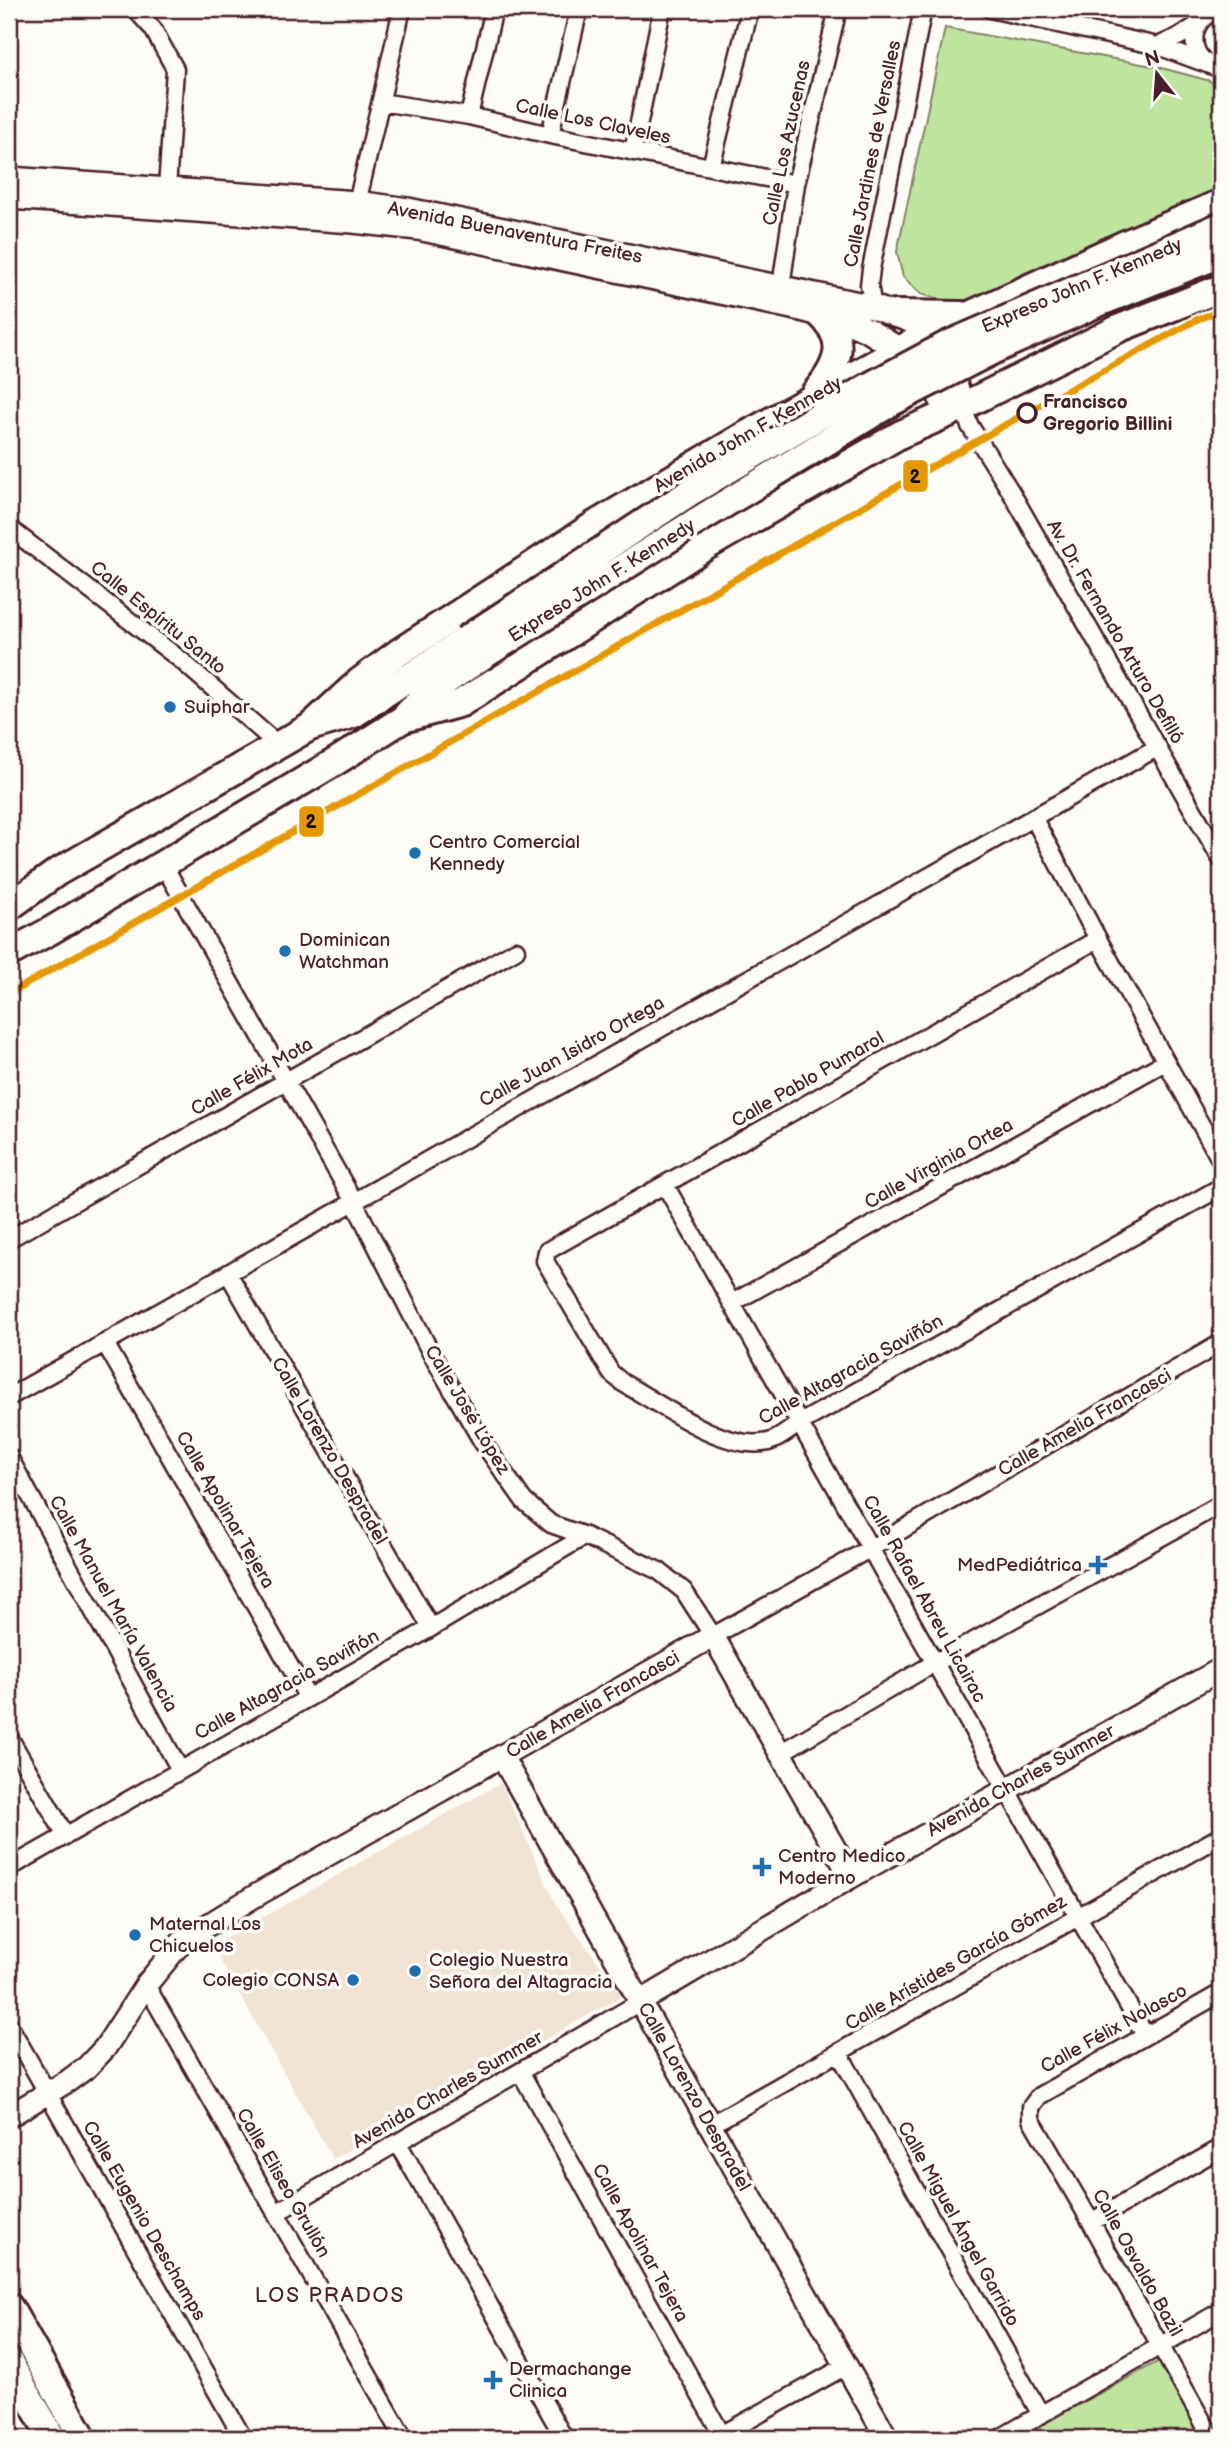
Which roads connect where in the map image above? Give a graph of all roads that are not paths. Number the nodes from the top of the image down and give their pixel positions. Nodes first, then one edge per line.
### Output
1 (135, 9) edge
2 (402, 9) edge
3 (494, 9) edge
4 (579, 9) edge
5 (662, 9) edge
6 (750, 9) edge
7 (838, 9) edge
8 (923, 9) edge
9 (990, 9) edge
10 (1221, 10) edge
11 (1196, 26) junction
12 (1158, 46) junction
13 (1217, 68) edge
14 (381, 102) junction
15 (469, 116) junction
16 (550, 135) junction
17 (633, 152) junction
18 (711, 167) junction
19 (9, 178) edge
20 (796, 184) junction
21 (167, 189) junction
22 (9, 197) edge
23 (1221, 203) edge
24 (355, 212) junction
25 (1221, 226) edge
26 (1221, 254) edge
27 (781, 286) junction
28 (1221, 288) edge
29 (885, 310) junction
30 (974, 312) junction
31 (819, 313) junction
32 (930, 333) junction
33 (900, 350) junction
34 (863, 370) junction
35 (1020, 376) junction
36 (809, 400) junction
37 (960, 415) junction
38 (901, 434) junction
39 (9, 528) edge
40 (473, 649) junction
41 (403, 719) junction
42 (310, 727) junction
43 (278, 745) junction
44 (1158, 747) junction
45 (1033, 817) junction
46 (1221, 859) edge
47 (163, 864) junction
48 (9, 906) edge
49 (1098, 939) junction
50 (516, 950) dead end
51 (9, 953) edge
52 (1166, 1062) junction
53 (285, 1082) junction
54 (1221, 1161) edge
55 (665, 1185) junction
56 (1221, 1186) edge
57 (353, 1200) junction
58 (9, 1239) edge
59 (545, 1261) joint
60 (228, 1273) junction
61 (732, 1303) junction
62 (105, 1343) junction
63 (1221, 1343) edge
64 (9, 1397) edge
65 (800, 1423) junction
66 (9, 1457) edge
67 (1221, 1504) edge
68 (585, 1536) junction
69 (871, 1548) junction
70 (431, 1628) junction
71 (713, 1636) junction
72 (936, 1662) junction
73 (1221, 1669) edge
74 (308, 1698) junction
75 (9, 1737) edge
76 (780, 1753) junction
77 (502, 1757) junction
78 (180, 1770) junction
79 (1007, 1789) junction
80 (66, 1836) junction
81 (1221, 1836) edge
82 (9, 1868) edge
83 (851, 1877) junction
84 (1080, 1917) junction
85 (146, 1985) junction
86 (1221, 1993) edge
87 (640, 2001) junction
88 (9, 2025) edge
89 (1145, 2035) junction
90 (839, 2053) junction
91 (521, 2073) junction
92 (47, 2092) junction
93 (1031, 2107) joint
94 (9, 2116) edge
95 (710, 2124) junction
96 (398, 2143) junction
97 (1221, 2148) edge
98 (276, 2213) junction
99 (1091, 2222) junction
100 (9, 2307) edge
101 (1221, 2311) edge
102 (1160, 2345) junction
103 (9, 2362) edge
104 (846, 2366) junction
105 (1041, 2415) junction
106 (719, 2437) edge
107 (52, 2438) edge
108 (83, 2438) edge
109 (243, 2438) edge
110 (404, 2438) edge
111 (564, 2438) edge
112 (887, 2438) edge
113 (1000, 2438) edge
114 (1212, 2438) edge

1 - 21 street
2 - 14 street
3 - 15 street
4 - 16 street
5 - 17 street
6 - 18 street
7 - 20 street, Calle Los Azucenas
8 - 29 street, Calle Jardines de Versalles
9 - 12 street
10 - 11 street
11 - 12 street
11 - 13 street
12 - 13 street
14 - 15 street, Calle Los Claveles
14 - 24 street
15 - 16 street, Calle Los Claveles
16 - 17 street, Calle Los Claveles
17 - 18 street, Calle Los Claveles
18 - 20 street, Calle Los Claveles
19 - 21 main road, Avenida Buenaventura Freites
20 - 27 street, Calle Los Azucenas
21 - 24 main road, Avenida Buenaventura Freites
22 - 24 main road, Avenida Buenaventura Freites
23 - 30 main road, Avenida John F. Kennedy
24 - 27 main road, Avenida Buenaventura Freites
24 - 31 main road, Avenida Buenaventura Freites
25 - 40 main road, Expreso John F. Kennedy, bridge
26 - 40 main road, Expreso John F. Kennedy, bridge
27 - 29 main road, Avenida Buenaventura Freites
28 - 35 main road
29 - 30 main road
29 - 32 main road, Avenida Buenaventura Freites
30 - 32 main road, Avenida John F. Kennedy
30 - 35 main road
31 - 33 main road, Avenida Buenaventura Freites
31 - 36 main road
32 - 33 main road, Avenida John F. Kennedy
32 - 37 main road, Avenida Buenaventura Freites
33 - 34 main road, Avenida John F. Kennedy
33 - 37 main road, Avenida Buenaventura Freites
34 - 36 main road, Avenida John F. Kennedy
34 - 38 main road
35 - 37 main road
36 - 42 main road, Avenida John F. Kennedy
37 - 38 main road
37 - 44 street, Av. Dr. Fernando Arturo Defilló
38 - 41 main road
39 - 43 street, Calle Espíritu Santo
40 - 41 main road, Expreso John F. Kennedy
40 - 42 main road, Expreso John F. Kennedy
41 - 47 main road, Expreso John F. Kennedy
42 - 43 main road, Expreso John F. Kennedy
43 - 48 main road, Expreso John F. Kennedy
44 - 45 street, Calle Juan Isidro Ortega
44 - 46 street, Av. Dr. Fernando Arturo Defilló
45 - 49 street
45 - 57 street, Calle Juan Isidro Ortega
47 - 51 main road, Expreso John F. Kennedy
47 - 53 street, Calle José López
49 - 52 street
49 - 55 street, Calle Pablo Pumarol
50 - 53 street, Calle Félix Mota
52 - 54 street
52 - 61 street, Calle Virginia Ortea
53 - 57 street, Calle José López
53 - 58 street, Calle Félix Mota
55 - 59 street, Calle Pablo Pumarol
55 - 61 street, Calle Rafael Abreu Licairac
56 - 65 street, Calle Altagracia Saviñón
57 - 60 street, Calle Juan Isidro Ortega
57 - 68 street, Calle José López
59 - 65 street, Calle Altagracia Saviñón
60 - 62 street, Calle Juan Isidro Ortega
60 - 70 street, Calle Lorenzo Despradel
61 - 65 street, Calle Rafael Abreu Licairac
62 - 64 street, Calle Juan Isidro Ortega
62 - 74 street, Calle Apolinar Tejera
63 - 69 street, Calle Amelia Francasci
65 - 69 street, Calle Rafael Abreu Licairac
66 - 78 street, Calle Manuel María Valencia
67 - 72 street
68 - 70 street, Calle Altagracia Saviñón
68 - 71 street, Calle José López
69 - 71 street, Calle Amelia Francasci
69 - 72 street, Calle Rafael Abreu Licairac
70 - 74 street, Calle Altagracia Saviñón
71 - 76 street, Calle José López
71 - 77 street, Calle Amelia Francasci
72 - 76 street
72 - 79 street, Calle Rafael Abreu Licairac
73 - 79 street, Avenida Charles Sumner
74 - 78 street, Calle Altagracia Saviñón
75 - 80 street
76 - 83 street, Calle José López
77 - 85 street, Calle Amelia Francasci
77 - 87 street, Calle Lorenzo Despradel
78 - 80 street, Calle Altagracia Saviñón
79 - 83 street, Avenida Charles Sumner
79 - 84 street, Calle Rafael Abreu Licairac
80 - 82 street, Calle Altagracia Saviñón
81 - 84 street, Calle Arístides García Gómez
83 - 87 street, Avenida Charles Sumner
84 - 89 street, Calle Rafael Abreu Licairac
84 - 90 street, Calle Arístides García Gómez
85 - 92 street, Calle Amelia Francasci
85 - 98 street, Calle Eliseo Grullón
86 - 89 street, Calle Félix Nolasco
87 - 91 street, Avenida Charles Summer
87 - 95 street, Calle Lorenzo Despradel
88 - 92 street, Calle Eugenio Deschamps
89 - 93 street, Calle Félix Nolasco
90 - 95 street, Calle Arístides García Gómez
90 - 105 street, Calle Miguel Ángel Garrido
91 - 96 street, Avenida Charles Summer
91 - 106 street, Calle Apolinar Tejera
92 - 94 street, Calle Amelia Francasci
92 - 109 street, Calle Eugenio Deschamps
93 - 99 street, Calle Osvaldo Bazil
95 - 104 street, Calle Lorenzo Despradel
96 - 98 street, Avenida Charles Summer
96 - 111 street
97 - 99 street
98 - 110 street, Calle Eliseo Grullón
99 - 102 street, Calle Osvaldo Bazil
100 - 108 main road
101 - 102 street
102 - 105 street
102 - 114 street, Calle Osvaldo Bazil
103 - 107 main road
104 - 106 street
104 - 112 street, Calle Lorenzo Despradel
105 - 113 street

